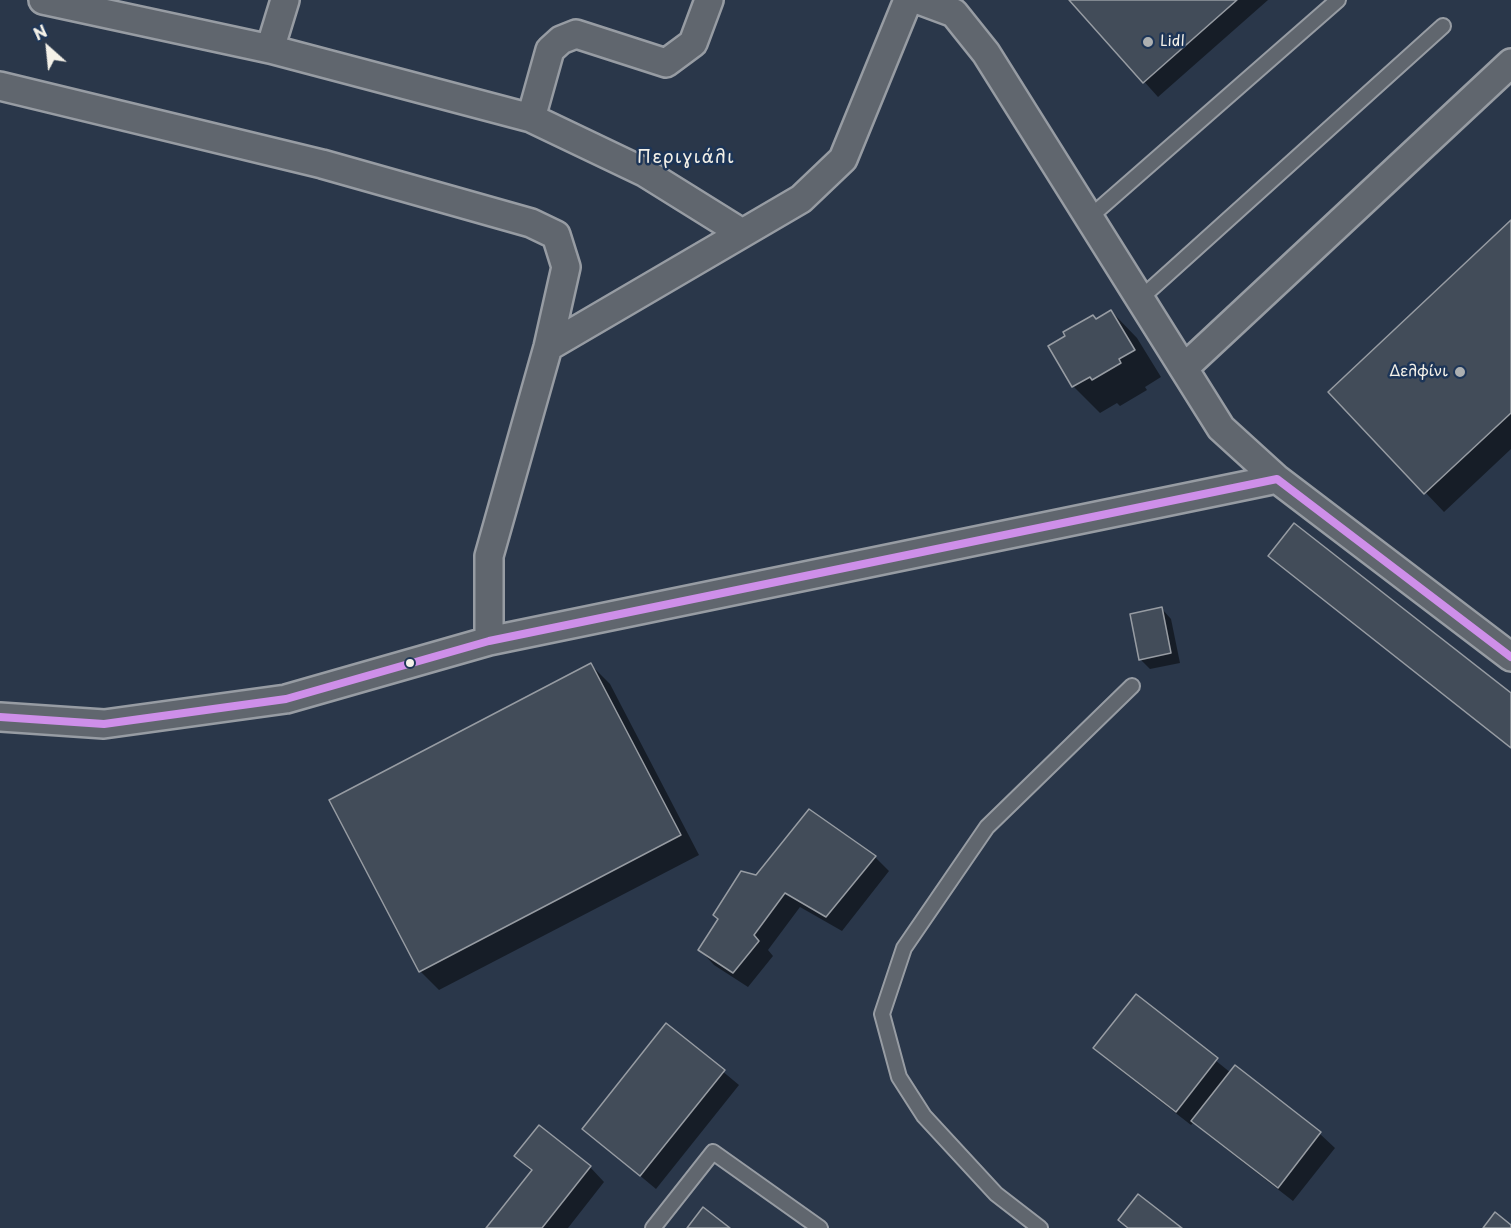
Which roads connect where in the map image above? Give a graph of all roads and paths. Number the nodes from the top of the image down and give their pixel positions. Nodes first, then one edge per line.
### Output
1 (43, 0) edge
2 (285, 0) edge
3 (709, 0) edge
4 (908, 0) edge
5 (919, 0) edge
6 (1338, 0) edge
7 (1443, 26) dead end
8 (270, 49) junction
9 (1511, 63) edge
10 (0, 86) edge
11 (531, 118) junction
12 (1090, 218) junction
13 (742, 233) junction
14 (1141, 298) junction
15 (548, 347) junction
16 (1184, 369) junction
17 (1277, 479) junction
18 (489, 641) junction
19 (1511, 657) edge
20 (1132, 686) dead end
21 (0, 717) edge
22 (653, 1228) edge
23 (820, 1228) edge
24 (1040, 1228) edge

1 - 8 street
2 - 8 street
3 - 11 street
4 - 13 street
5 - 12 street
6 - 12 lane
7 - 14 lane
8 - 11 street
9 - 16 street
10 - 15 street
11 - 13 street
12 - 14 street
13 - 15 street
14 - 16 street
15 - 18 street
16 - 17 street
17 - 18 street
17 - 19 street
18 - 21 street
20 - 24 lane
22 - 23 lane

